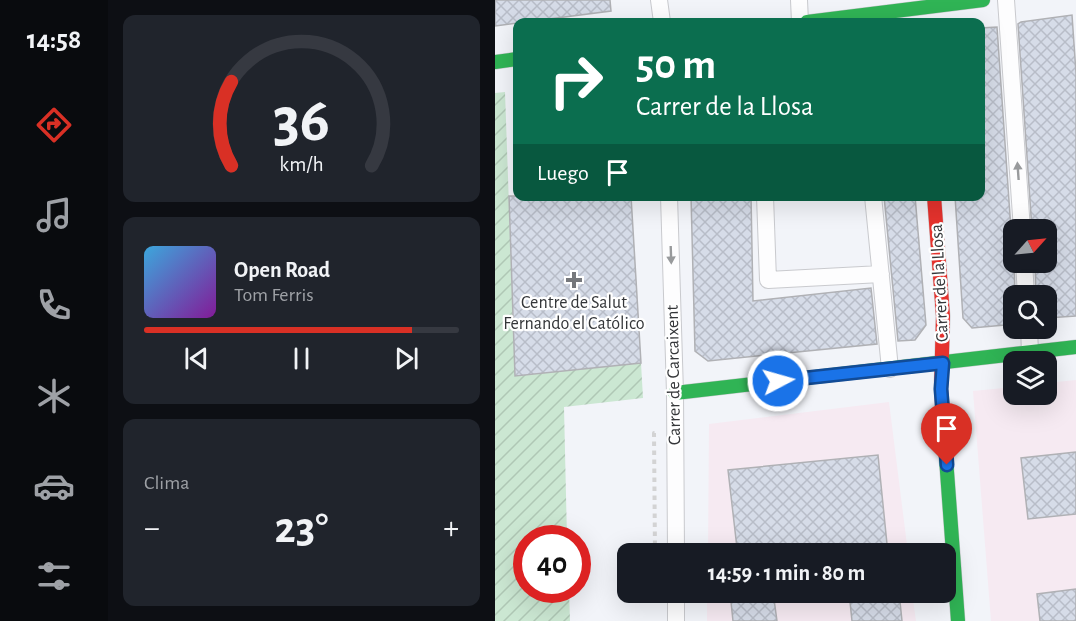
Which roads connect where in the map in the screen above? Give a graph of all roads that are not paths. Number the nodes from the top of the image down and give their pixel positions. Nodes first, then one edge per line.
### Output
1 (659, 0) edge
2 (799, 0) edge
3 (983, 0) edge
4 (1006, 0) edge
5 (920, 10) edge
6 (661, 18) edge
7 (800, 18) edge
8 (863, 18) edge
9 (513, 60) edge
10 (495, 62) edge
11 (669, 201) edge
12 (765, 201) edge
13 (874, 201) edge
14 (934, 201) edge
15 (1021, 219) edge
16 (881, 274) junction
17 (1076, 347) edge
18 (1045, 351) edge
19 (1003, 356) edge
20 (943, 363) junction
21 (890, 369) junction
22 (675, 393) junction
23 (676, 543) edge
24 (676, 603) edge
25 (676, 621) edge
26 (958, 621) edge

1 - 6 street
2 - 7 street
3 - 5 street
15 -> 4 street
5 - 8 street
9 - 10 street
11 -> 22 street, Carrer de Carcaixent
12 - 16 street
13 - 16 street
14 - 20 street, Carrer de la Llosa
16 - 21 street
17 - 18 street
19 - 20 street
20 - 21 street
20 - 26 street, Carrer de la Llosa
21 - 22 street
22 - 23 street, Carrer de Carcaixent
24 - 25 street

